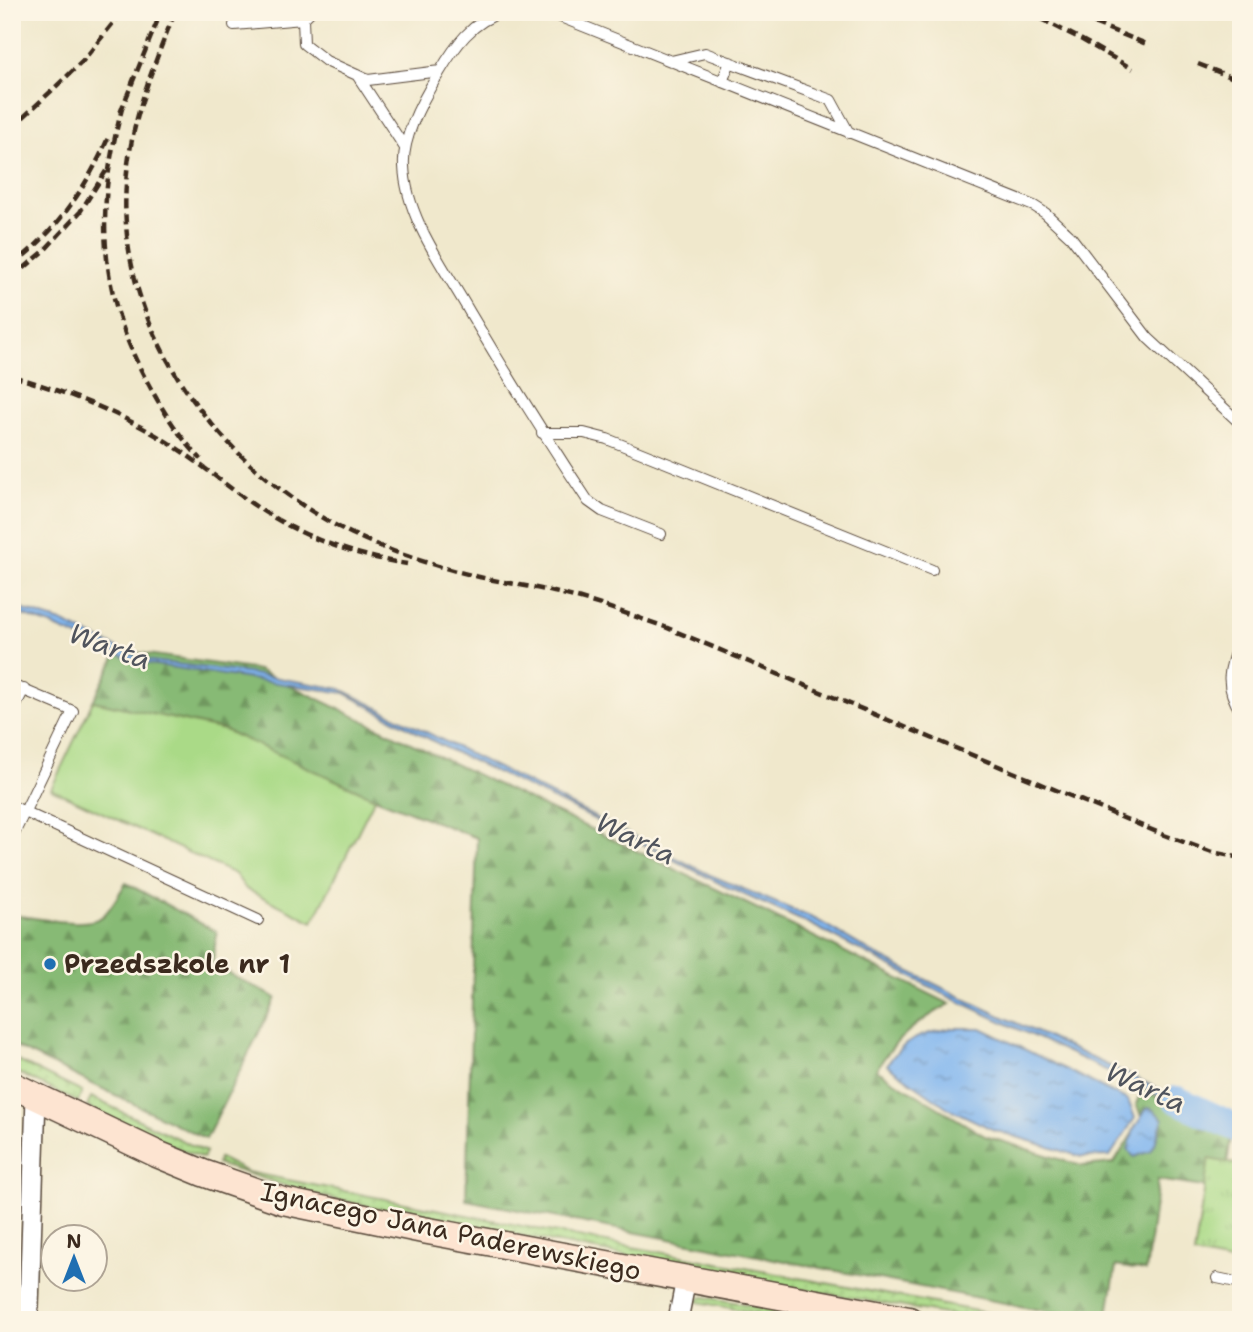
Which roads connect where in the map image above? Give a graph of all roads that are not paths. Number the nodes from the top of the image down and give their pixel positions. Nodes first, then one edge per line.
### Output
1 (503, 12) edge
2 (548, 12) edge
3 (306, 15) edge
4 (234, 24) dead end
5 (671, 61) junction
6 (730, 62) junction
7 (440, 71) junction
8 (357, 75) junction
9 (722, 82) junction
10 (849, 133) junction
11 (405, 148) junction
12 (1241, 424) edge
13 (542, 433) junction
14 (661, 534) dead end
15 (932, 570) dead end
16 (1241, 637) edge
17 (12, 685) edge
18 (24, 690) junction
19 (1241, 712) edge
20 (12, 713) edge
21 (12, 806) edge
22 (26, 812) junction
23 (12, 838) edge
24 (258, 920) dead end
25 (12, 1085) edge
26 (36, 1097) junction
27 (1217, 1278) dead end
28 (686, 1279) junction
29 (1241, 1283) edge
30 (25, 1313) edge
31 (900, 1319) edge
32 (678, 1320) edge

1 - 7 lane
2 - 5 lane
3 - 4 lane
3 - 8 lane
5 - 6 lane
5 - 9 lane
6 - 9 lane
6 - 10 lane
7 - 8 lane
7 - 11 lane
8 - 11 lane
9 - 10 lane
10 - 12 lane
11 - 13 lane
13 - 14 lane
13 - 15 lane
16 - 19 lane
17 - 18 lane
18 - 20 lane
18 - 22 lane
21 - 22 lane
22 - 23 lane
22 - 24 lane
25 - 26 main road, Ignacego Jana Paderewskiego
26 - 28 main road, Ignacego Jana Paderewskiego
26 - 30 street
27 - 29 lane
28 - 31 main road, Ignacego Jana Paderewskiego
28 - 32 street

